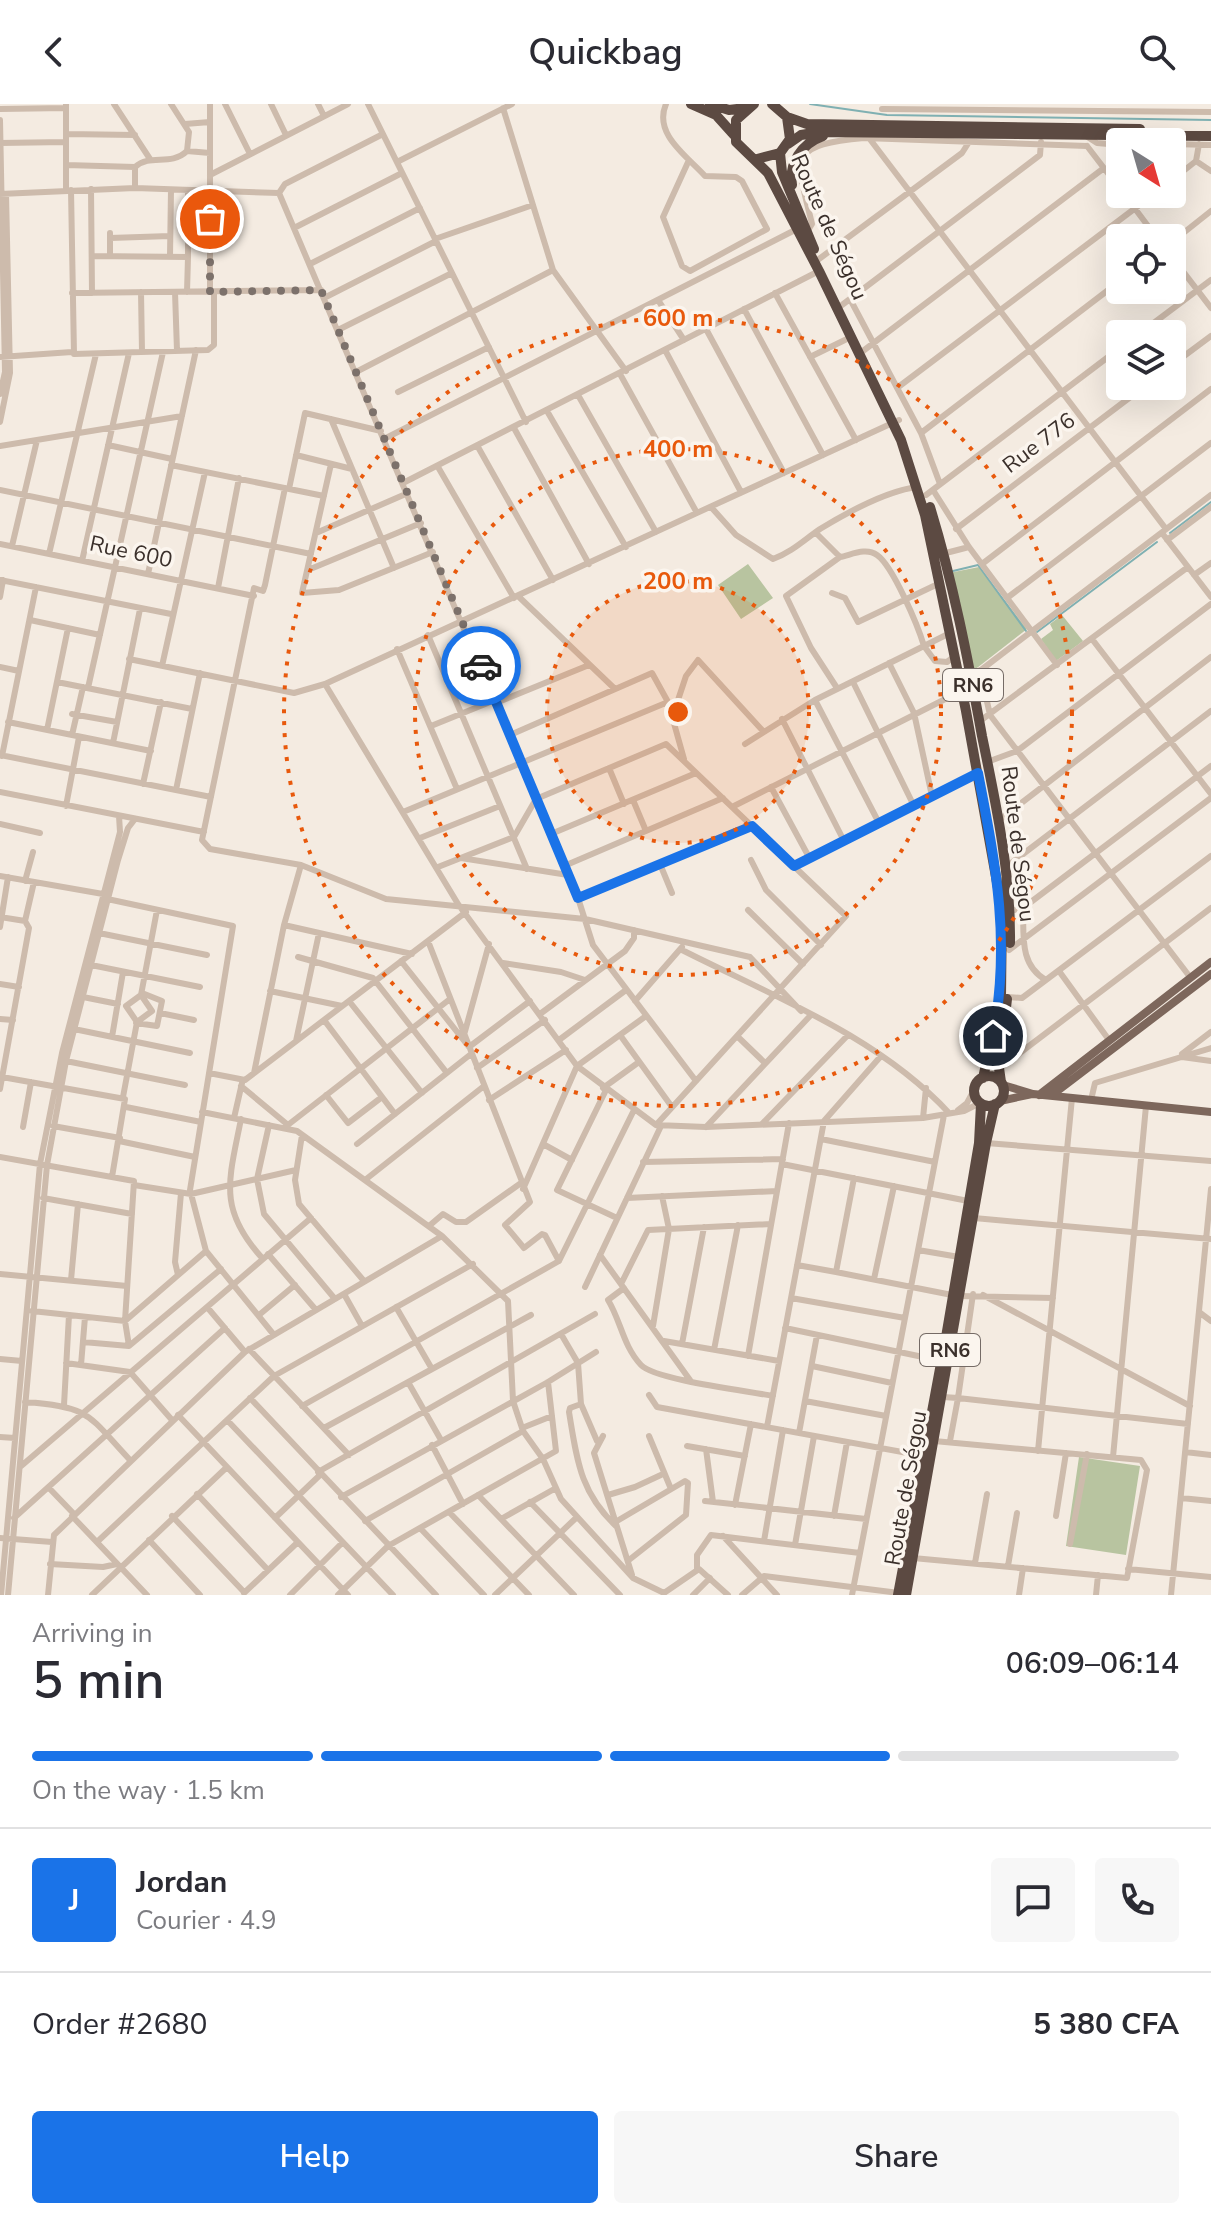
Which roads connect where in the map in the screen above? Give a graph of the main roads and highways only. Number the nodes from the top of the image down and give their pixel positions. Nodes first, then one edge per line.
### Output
1 (691, 104) edge
2 (710, 104) edge
3 (775, 105) edge
4 (750, 106) edge
5 (787, 117) junction
6 (1211, 130) edge
7 (837, 132) junction
8 (734, 135) junction
9 (1211, 136) edge
10 (788, 144) junction
11 (780, 153) junction
12 (757, 159) junction
13 (795, 203) junction
14 (802, 230) junction
15 (896, 421) junction
16 (925, 491) junction
17 (972, 680) junction
18 (1211, 962) edge
19 (1211, 974) edge
20 (983, 1078) junction
21 (1002, 1084) junction
22 (1036, 1094) junction
23 (1051, 1096) junction
24 (981, 1103) junction
25 (998, 1103) junction
26 (1211, 1112) edge
27 (956, 1296) junction
28 (901, 1594) edge

1 - 8 highway
2 - 4 highway
3 - 5 highway
4 - 8 highway
5 - 6 highway
5 - 10 highway
7 - 9 highway
7 - 10 highway
7 - 13 highway, RN6
8 - 12 highway
10 - 11 highway
11 - 12 highway, Route de Ségou
11 - 13 highway, Route de Ségou / RN6
12 - 14 highway, Route de Ségou / RN6
13 - 14 highway, Route de Ségou / RN6
14 - 15 highway, Route de Ségou / RN6
14 - 15 highway, Route de Ségou / RN6
15 - 16 highway, Route de Ségou / RN6
16 - 17 highway, Route de Ségou / RN6
16 - 17 highway, Route de Ségou / RN6
17 - 20 highway, Route de Ségou / RN6
17 - 21 highway, Route de Ségou / RN6
18 - 22 main road
19 - 23 main road
20 - 21 highway
20 - 24 highway, Route de Ségou / RN6
21 - 22 main road
21 - 25 highway, Route de Ségou / RN6
22 - 23 main road
22 - 25 main road
23 - 26 main road
24 - 25 highway
24 - 27 highway, Route de Ségou / RN6
25 - 27 highway, Route de Ségou / RN6
27 - 28 highway, Route de Ségou / RN6
27 - 28 highway, Route de Ségou / RN6

